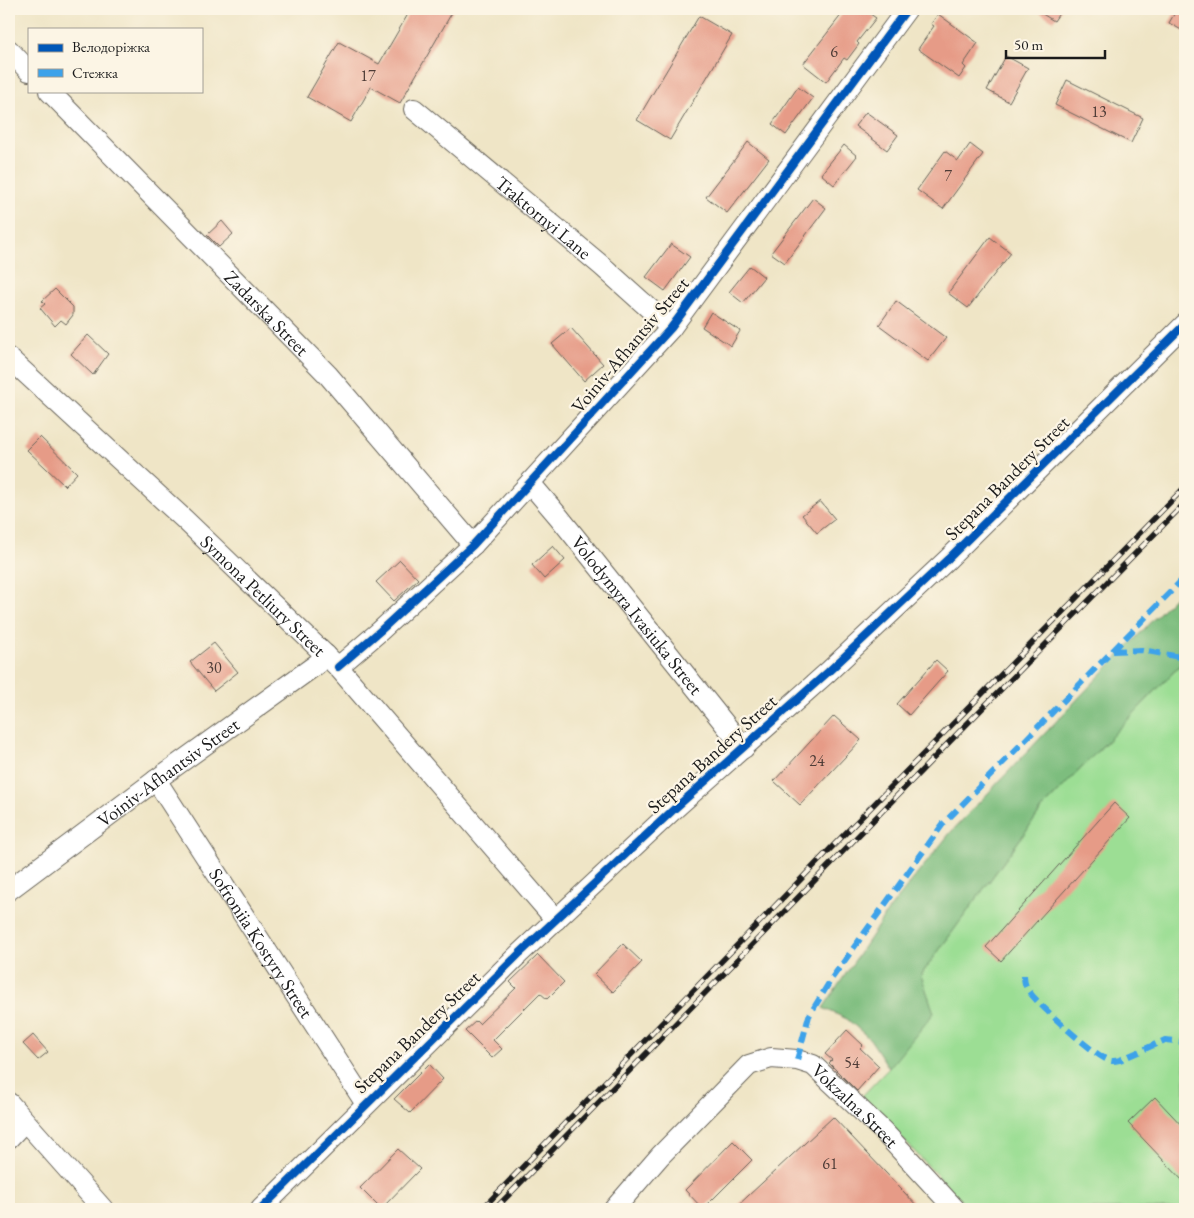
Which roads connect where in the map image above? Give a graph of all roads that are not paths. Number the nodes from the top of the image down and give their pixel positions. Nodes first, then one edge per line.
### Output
1 (907, 9) edge
2 (9, 50) edge
3 (28, 69) edge
4 (50, 92) edge
5 (414, 110) dead end
6 (1185, 324) edge
7 (671, 328) junction
8 (9, 358) edge
9 (530, 484) junction
10 (473, 545) junction
11 (332, 661) junction
12 (744, 748) junction
13 (156, 780) junction
14 (9, 890) edge
15 (556, 920) junction
16 (9, 1103) edge
17 (366, 1104) junction
18 (24, 1122) junction
19 (9, 1138) edge
20 (103, 1209) edge
21 (261, 1209) edge
22 (614, 1209) edge
23 (956, 1209) edge

1 - 7 street, Voiniv-Afhantsiv Street
2 - 3 street
4 - 10 street, Zadarska Street
5 - 7 street, Traktornyi Lane
6 - 12 street, Stepana Bandery Street
7 - 9 street, Voiniv-Afhantsiv Street
8 - 11 street, Symona Petliury Street
9 - 10 street, Voiniv-Afhantsiv Street
9 - 12 street, Volodymyra Ivasiuka Street
10 - 11 street, Voiniv-Afhantsiv Street
11 - 13 street, Voiniv-Afhantsiv Street
11 - 15 street, Symona Petliury Street
12 - 15 street, Stepana Bandery Street
13 - 14 street, Voiniv-Afhantsiv Street
13 - 17 street, Sofroniia Kostyry Street
15 - 17 street, Stepana Bandery Street
16 - 18 street
17 - 21 street, Stepana Bandery Street
18 - 19 street
18 - 20 street
22 - 23 street, Vokzalna Street

